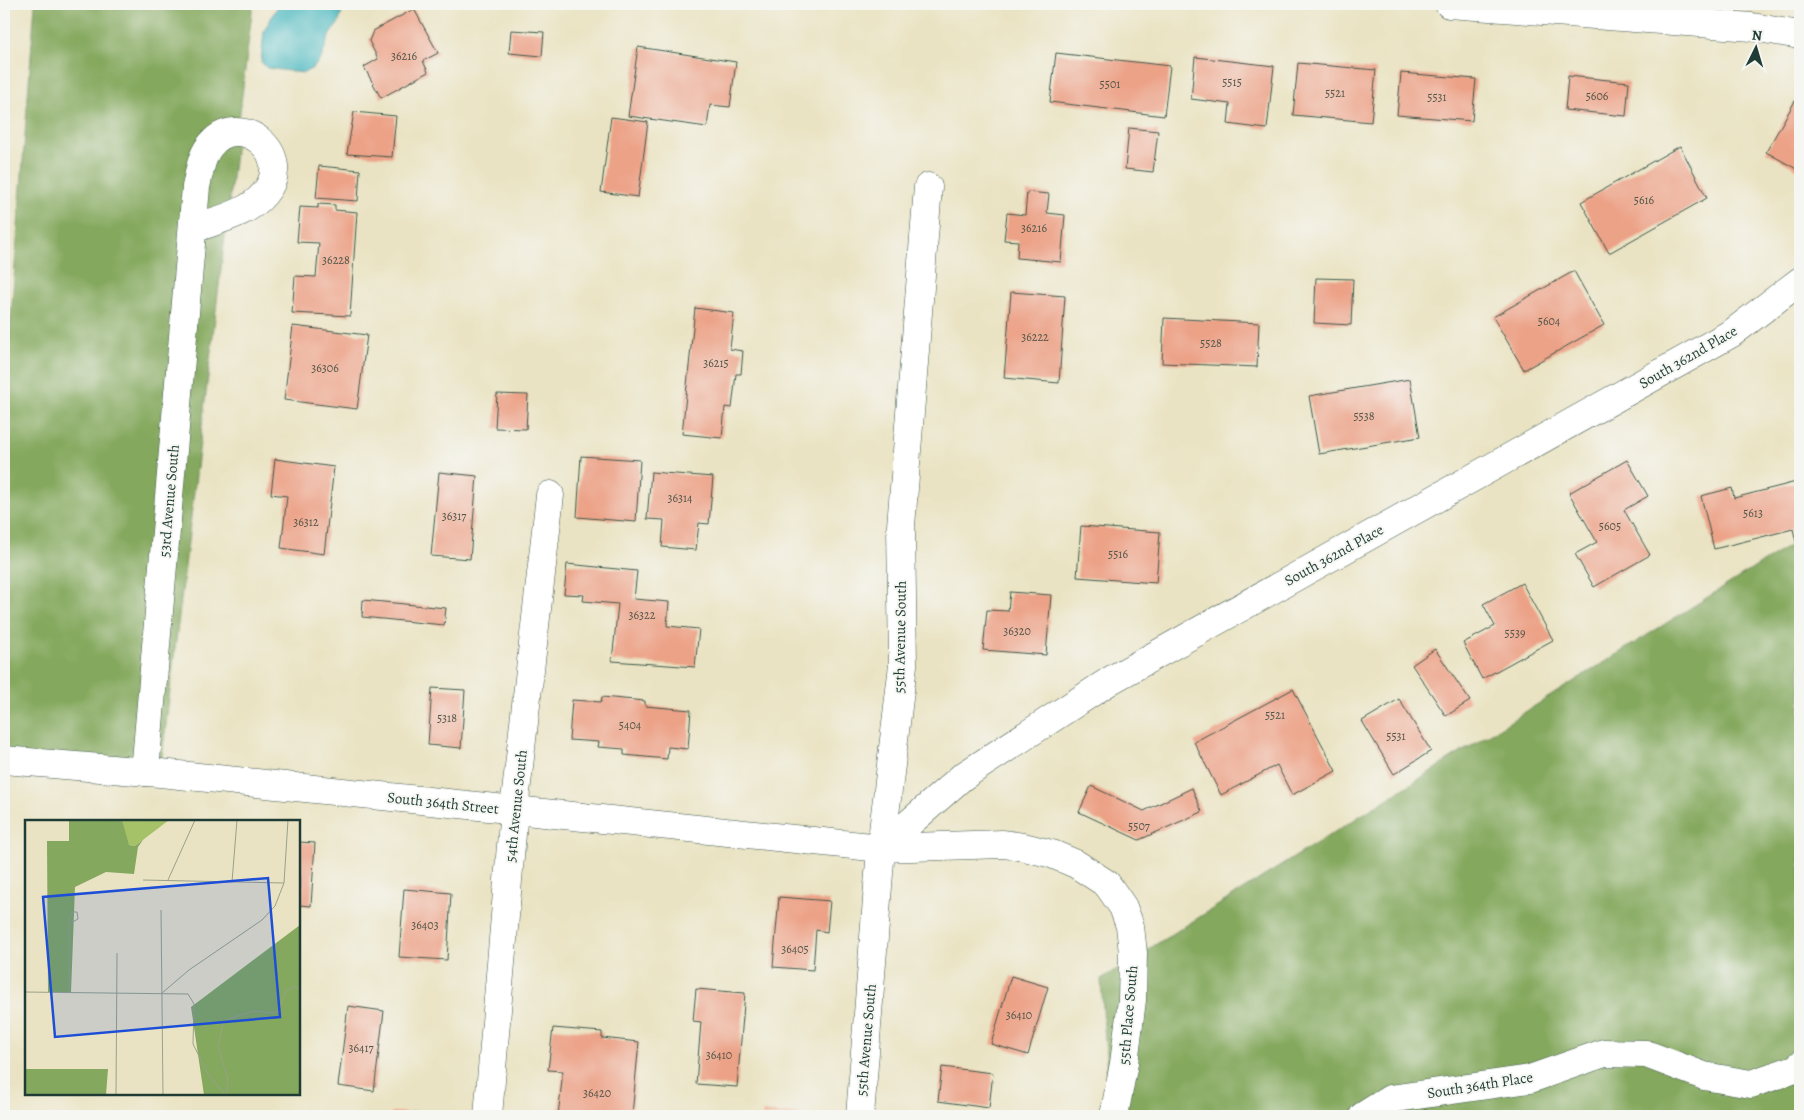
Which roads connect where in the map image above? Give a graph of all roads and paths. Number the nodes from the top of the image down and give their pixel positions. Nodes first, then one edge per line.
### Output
1 (1449, 4) edge
2 (1521, 6) edge
3 (1800, 35) edge
4 (928, 187) dead end
5 (193, 229) dead end
6 (1800, 281) edge
7 (550, 496) dead end
8 (4, 760) edge
9 (144, 772) junction
10 (514, 810) junction
11 (881, 848) junction
12 (1800, 1065) edge
13 (488, 1116) edge
14 (860, 1116) edge
15 (1114, 1116) edge
16 (1364, 1116) edge

1 - 2 street
2 - 3 street
4 - 11 street, 55th Avenue South
5 - 9 street, 53rd Avenue South
6 - 11 street, South 362nd Place
7 - 10 street, 54th Avenue South
8 - 9 street, South 364th Street
9 - 10 street, South 364th Street
10 - 11 street, South 364th Street
10 - 13 street, 54th Avenue South
11 - 14 street, 55th Avenue South
11 - 15 street, 55th Place South
12 - 16 street, South 364th Place

